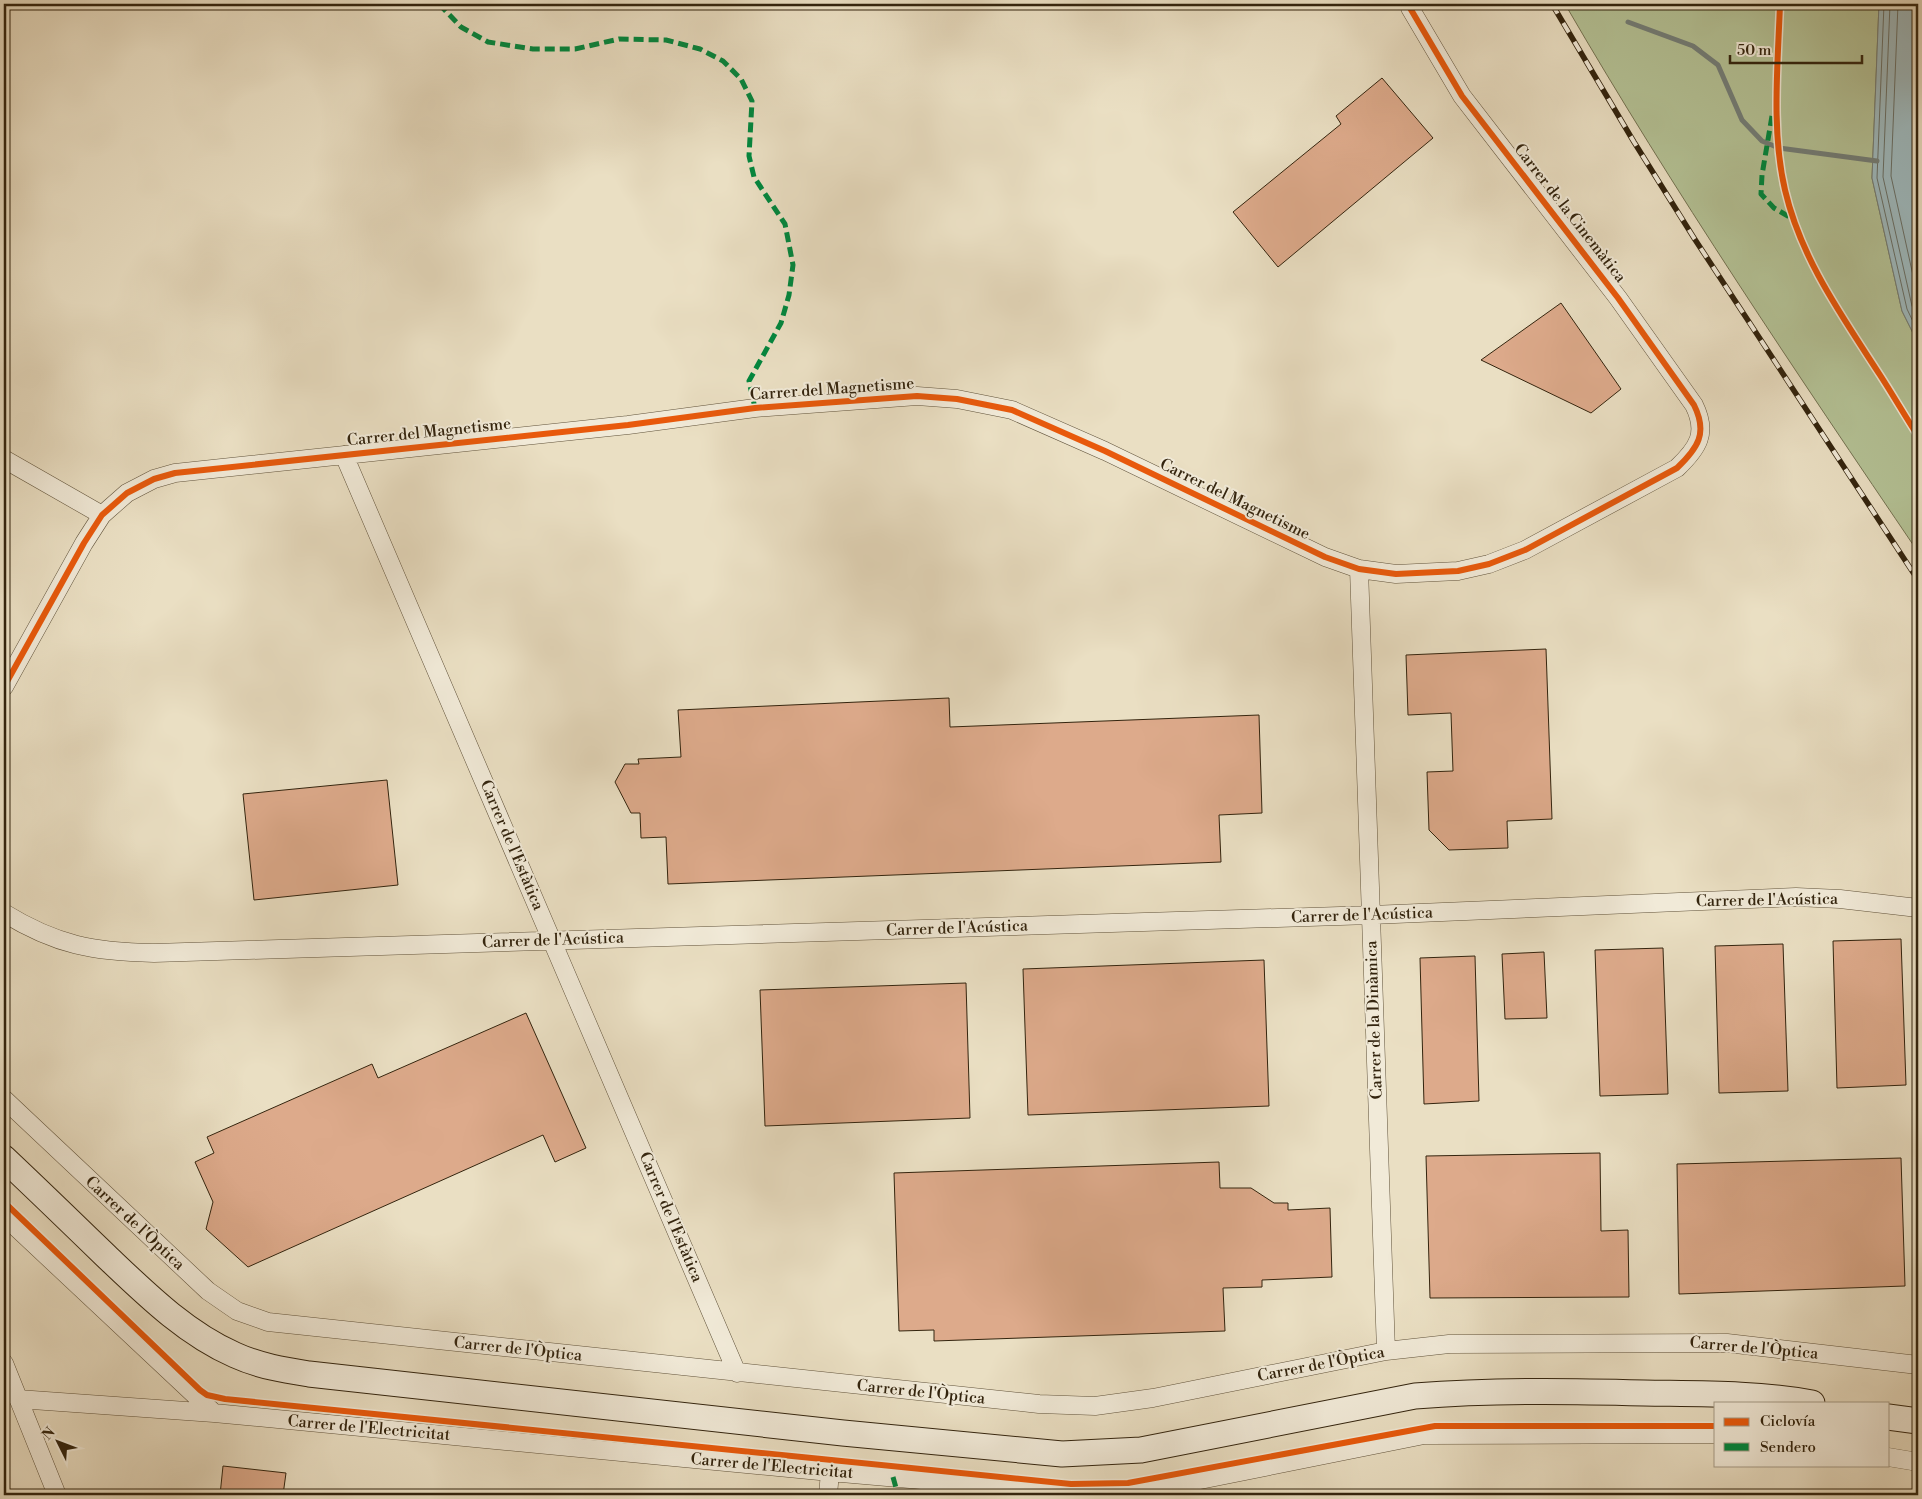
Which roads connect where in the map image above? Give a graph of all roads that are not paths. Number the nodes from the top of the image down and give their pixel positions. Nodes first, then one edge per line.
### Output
1 (1410, 8) dead end
2 (1700, 436) joint
3 (344, 455) junction
4 (4, 459) edge
5 (102, 515) junction
6 (1359, 569) junction
7 (4, 687) edge
8 (1918, 908) edge
9 (4, 913) edge
10 (1371, 915) junction
11 (553, 940) junction
12 (4, 1099) edge
13 (4, 1158) edge
14 (4, 1216) edge
15 (1386, 1351) junction
16 (4, 1363) edge
17 (1918, 1365) edge
18 (738, 1373) junction
19 (18, 1399) junction
20 (1804, 1402) edge
21 (214, 1413) junction
22 (1890, 1417) edge
23 (1918, 1421) edge
24 (1714, 1434) edge
25 (1890, 1457) edge
26 (1918, 1462) edge
27 (830, 1472) junction
28 (56, 1495) edge
29 (828, 1495) edge

1 - 2 street, Carrer de la Cinemàtica
2 - 6 street, Carrer del Magnetisme
3 - 5 street, Carrer del Magnetisme
3 - 6 street, Carrer del Magnetisme
3 - 11 street, Carrer de l'Estàtica
4 - 5 street
5 - 7 street, Carrer del Magnetisme
6 - 10 street, Carrer de la Dinàmica
8 - 10 street, Carrer de l'Acústica
9 - 11 street, Carrer de l'Acústica
10 - 11 street, Carrer de l'Acústica
10 - 15 street, Carrer de la Dinàmica
11 - 18 street, Carrer de l'Estàtica
12 - 18 street, Carrer de l'Òptica
13 - 20 street
14 - 21 street
15 - 17 street, Carrer de l'Òptica
15 - 18 street, Carrer de l'Òptica
16 - 19 street
19 - 21 street, Carrer de l'Electricitat
19 - 28 street
21 - 27 street, Carrer de l'Electricitat
22 - 23 street
24 - 27 street, Carrer de l'Electricitat
25 - 26 street
27 - 29 street

